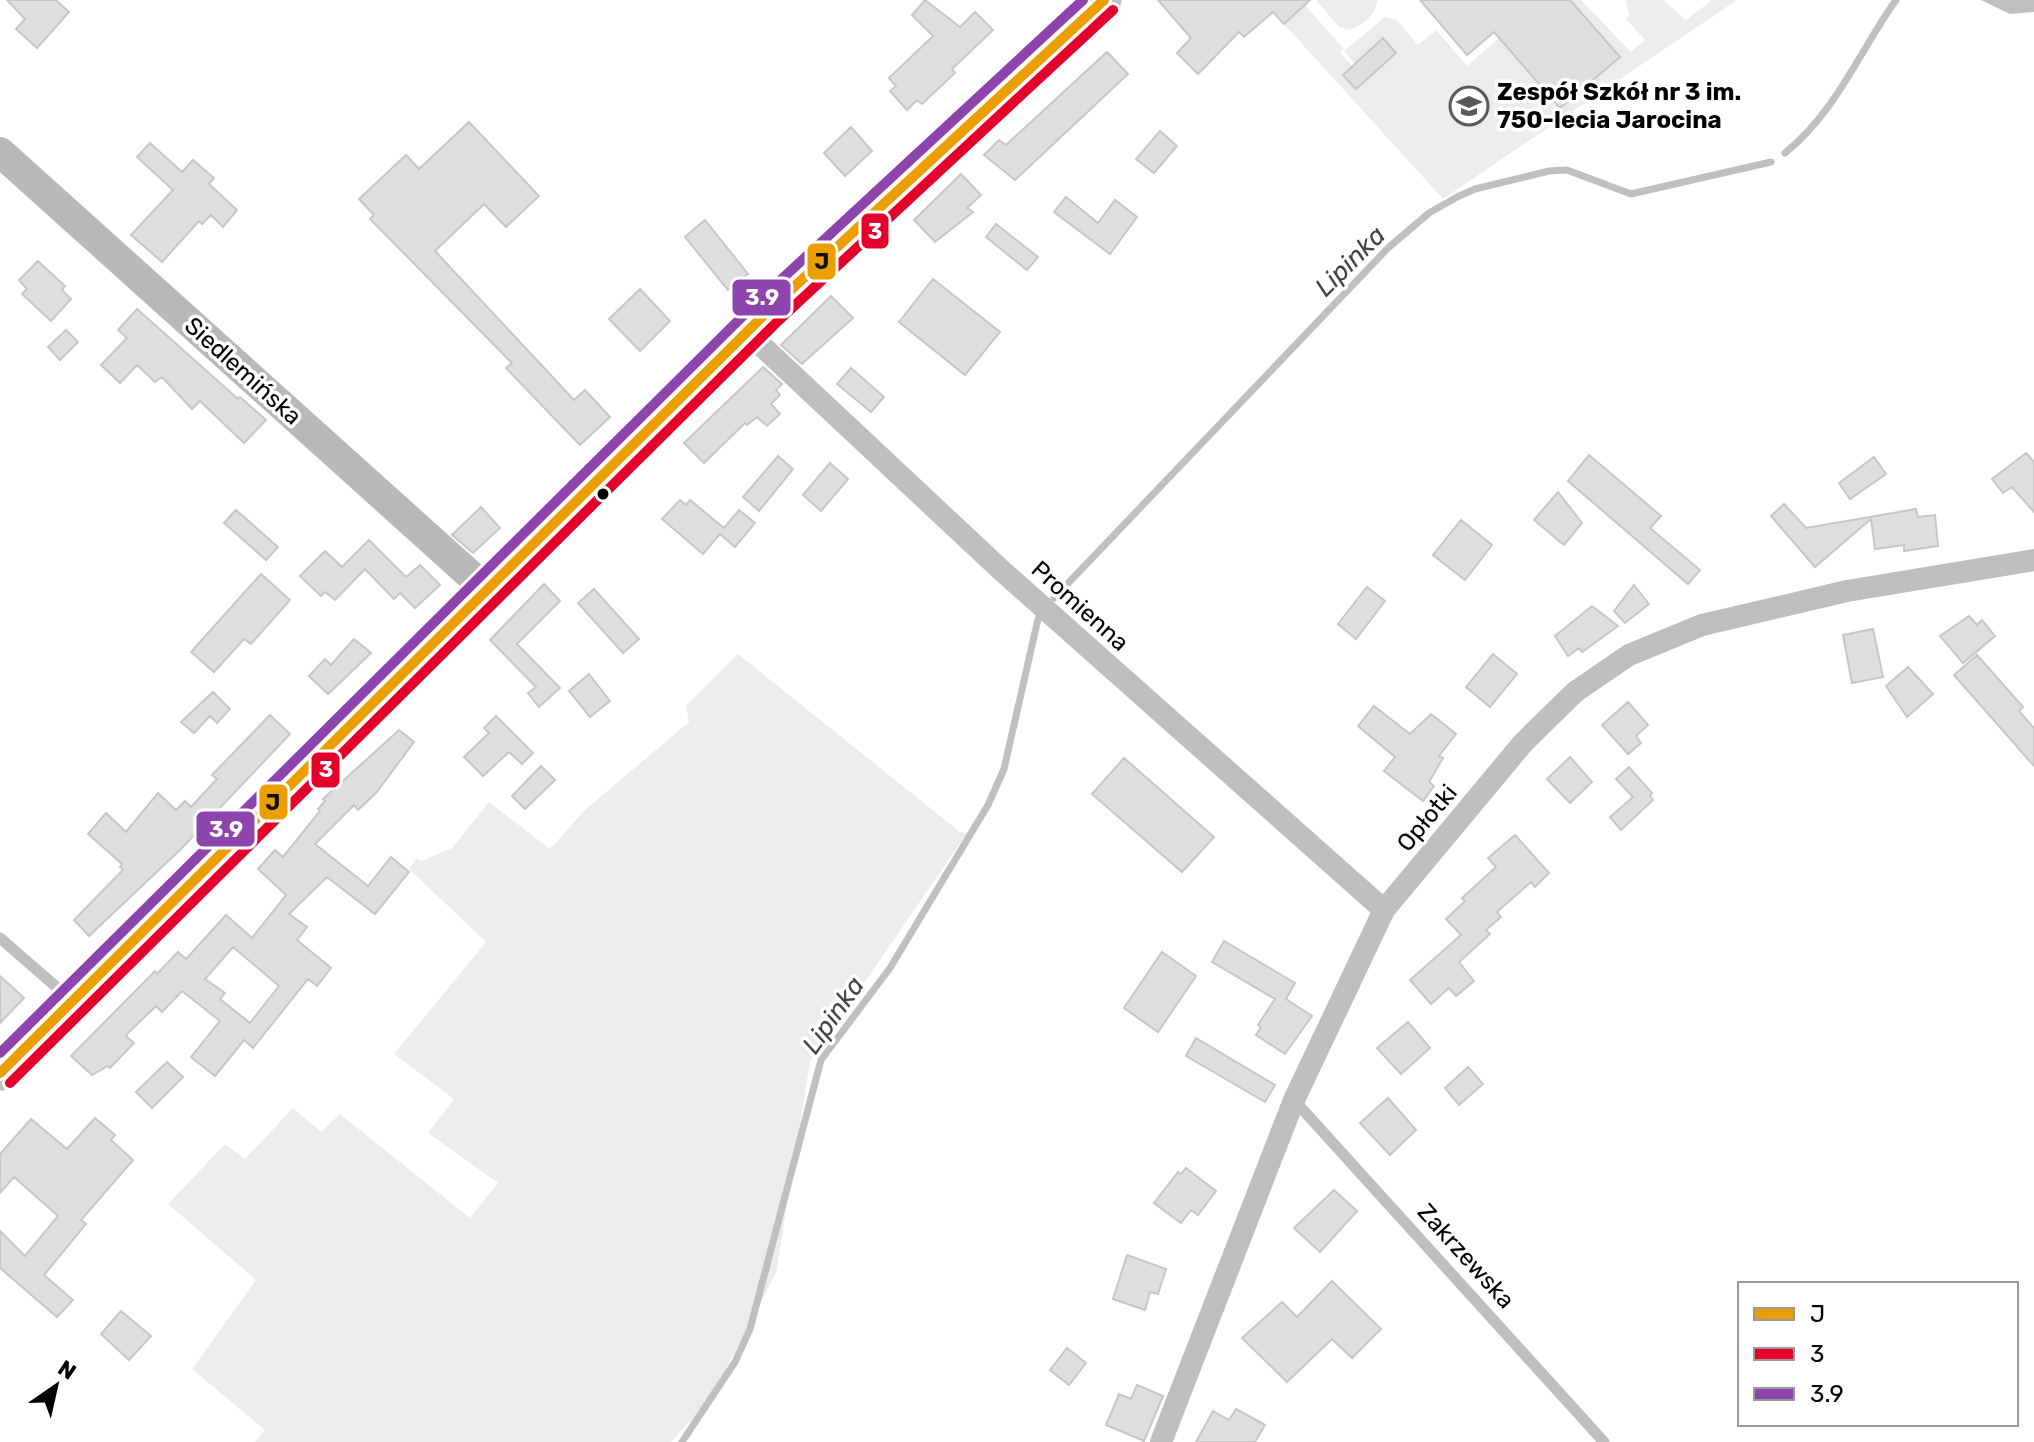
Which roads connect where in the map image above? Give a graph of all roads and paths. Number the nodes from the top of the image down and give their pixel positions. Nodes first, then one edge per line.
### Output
1 (1104, 0) edge
2 (0, 152) edge
3 (747, 332) junction
4 (2034, 560) edge
5 (487, 590) junction
6 (1384, 910) junction
7 (0, 938) edge
8 (72, 1001) junction
9 (0, 1073) edge
10 (1294, 1100) junction
11 (1161, 1442) edge
12 (1604, 1442) edge

1 - 3 main road
2 - 5 street, Siedlemińska
3 - 5 main road
3 - 6 street, Promienna
4 - 6 street, Opłotki
5 - 8 main road
6 - 10 street, Opłotki
7 - 8 lane
8 - 9 main road
10 - 11 street, Opłotki
10 - 12 lane, Zakrzewska

